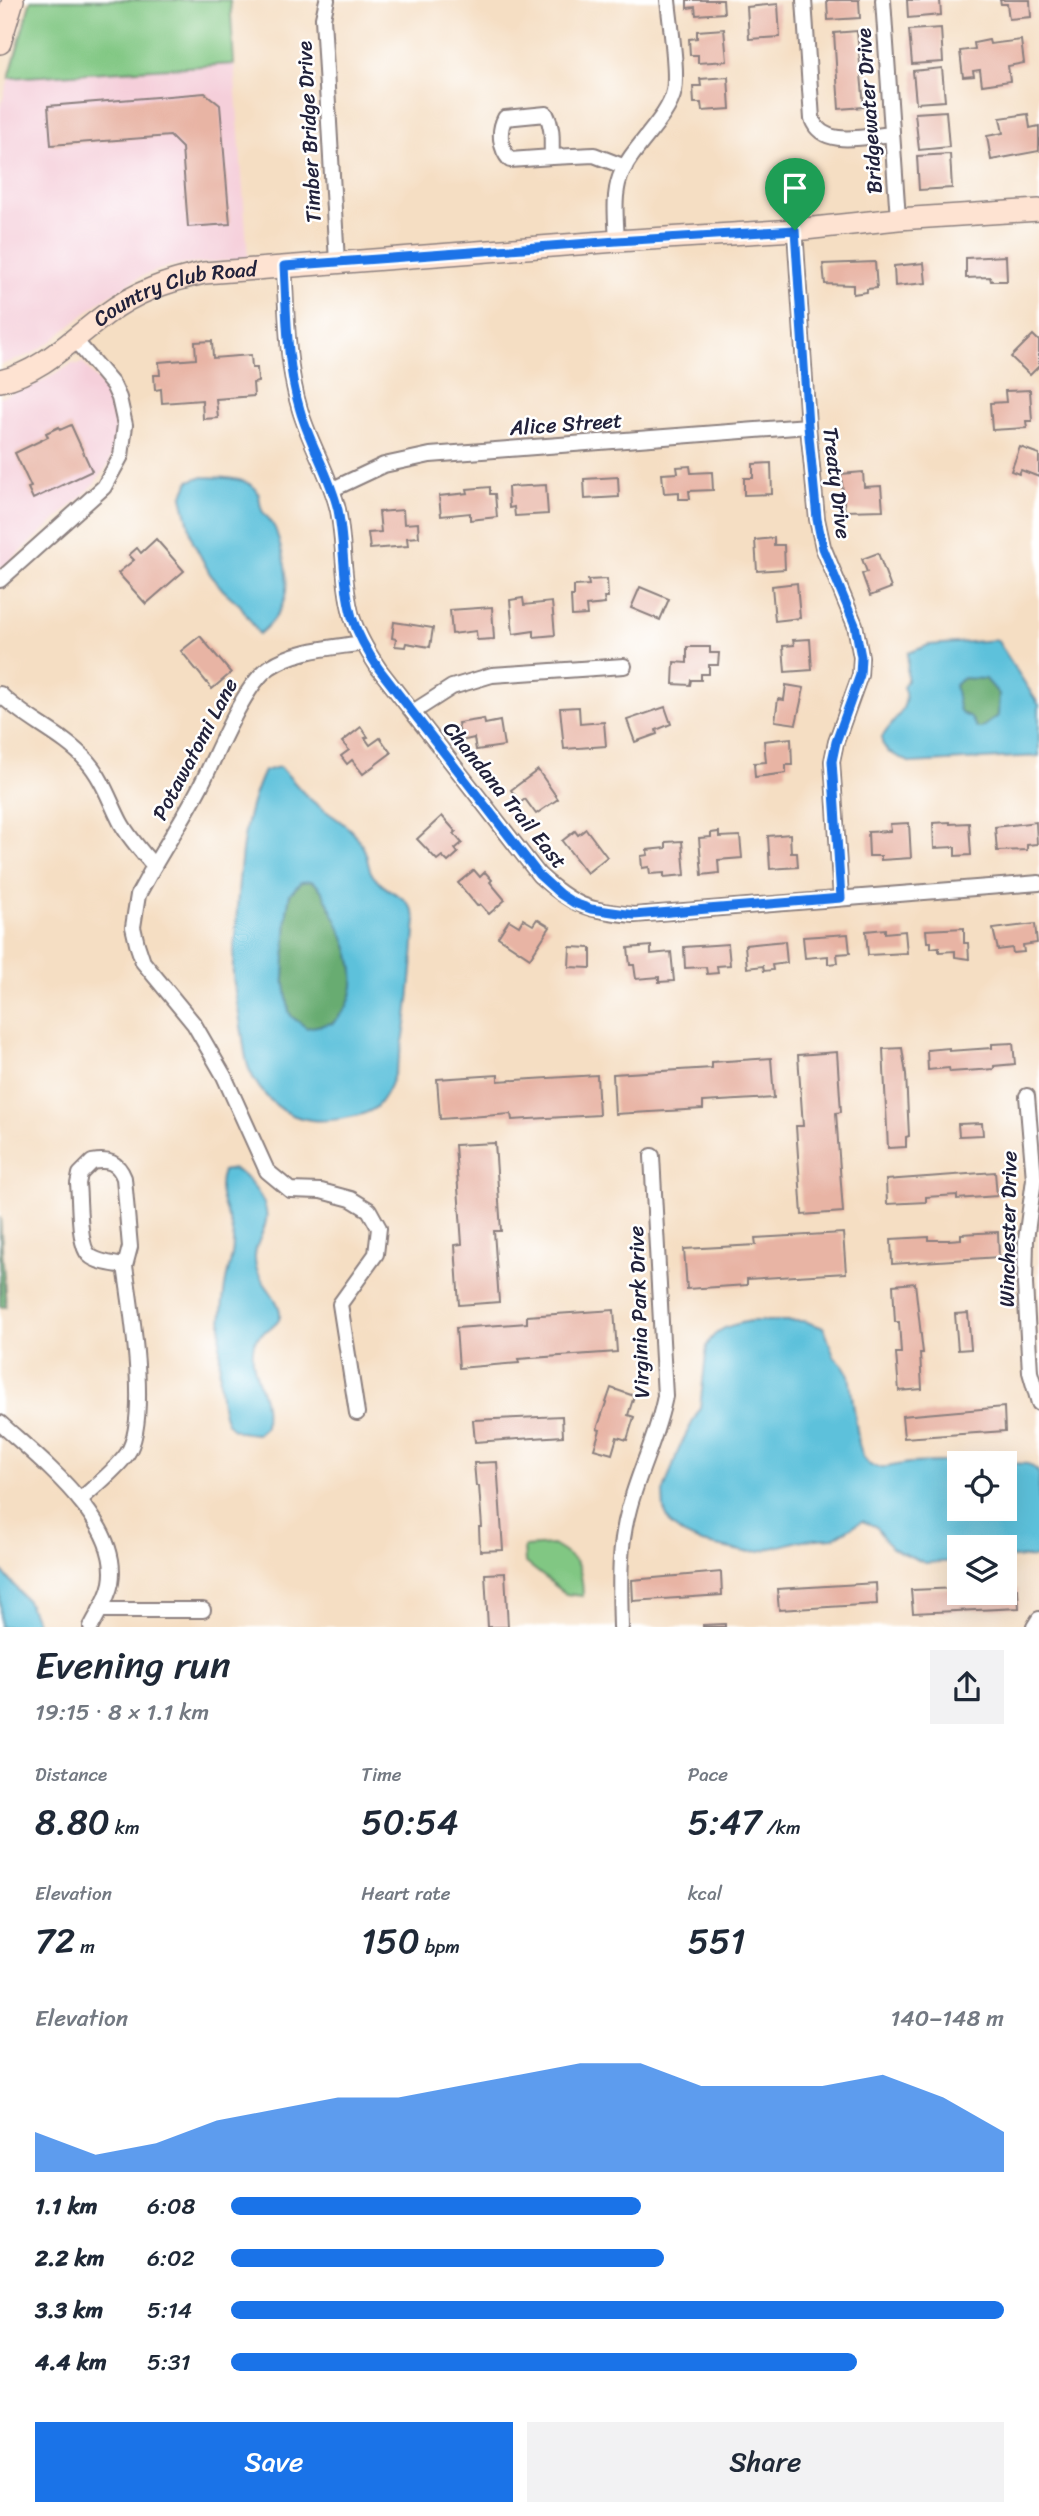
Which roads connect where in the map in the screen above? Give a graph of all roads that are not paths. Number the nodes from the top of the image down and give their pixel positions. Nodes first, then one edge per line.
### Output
1 (13, 0) edge
2 (327, 0) edge
3 (668, 0) edge
4 (804, 0) edge
5 (883, 0) edge
6 (0, 43) edge
7 (892, 134) junction
8 (552, 157) dead end
9 (625, 167) junction
10 (1039, 210) edge
11 (898, 219) junction
12 (795, 230) junction
13 (617, 241) junction
14 (337, 262) junction
15 (284, 266) junction
16 (75, 340) junction
17 (0, 381) edge
18 (808, 426) junction
19 (333, 489) junction
20 (0, 580) edge
21 (363, 643) junction
22 (624, 666) dead end
23 (0, 694) edge
24 (413, 712) junction
25 (154, 866) junction
26 (1039, 883) edge
27 (841, 898) junction
28 (1027, 1096) dead end
29 (652, 1156) dead end
30 (125, 1266) junction
31 (1039, 1403) edge
32 (357, 1413) dead end
33 (0, 1423) edge
34 (80, 1500) junction
35 (203, 1609) dead end
36 (100, 1610) junction
37 (1039, 1619) edge
38 (90, 1627) edge
39 (621, 1627) edge
40 (1034, 1627) edge

1 - 6 street
2 - 14 street, Timber Bridge Drive
3 - 9 street
4 - 7 street
5 - 7 street, Bridgewater Drive
7 - 11 street, Bridgewater Drive
8 - 9 street
9 - 13 street
10 - 11 street, Country Club Road
11 - 12 street, Country Club Road
12 - 13 street, Country Club Road
12 - 18 street, Treaty Drive
13 - 14 street, Country Club Road
14 - 15 street, Country Club Road
15 - 16 street, Country Club Road
15 - 19 street, Chandana Trail East
16 - 17 street, Country Club Road
16 - 20 street
18 - 19 street, Alice Street
18 - 27 street, Treaty Drive
19 - 21 street, Chandana Trail East
21 - 24 street, Chandana Trail East
21 - 25 street, Potawatomi Lane
22 - 24 street
23 - 25 street
24 - 27 street, Chandana Trail East
25 - 32 street, Potawatomi Lane
26 - 27 street, Chandana Trail East
28 - 31 street, Winchester Drive
29 - 39 street, Virginia Park Drive
30 - 30 street
30 - 34 street
33 - 34 street
34 - 36 street
35 - 36 street
36 - 38 street
37 - 40 street

